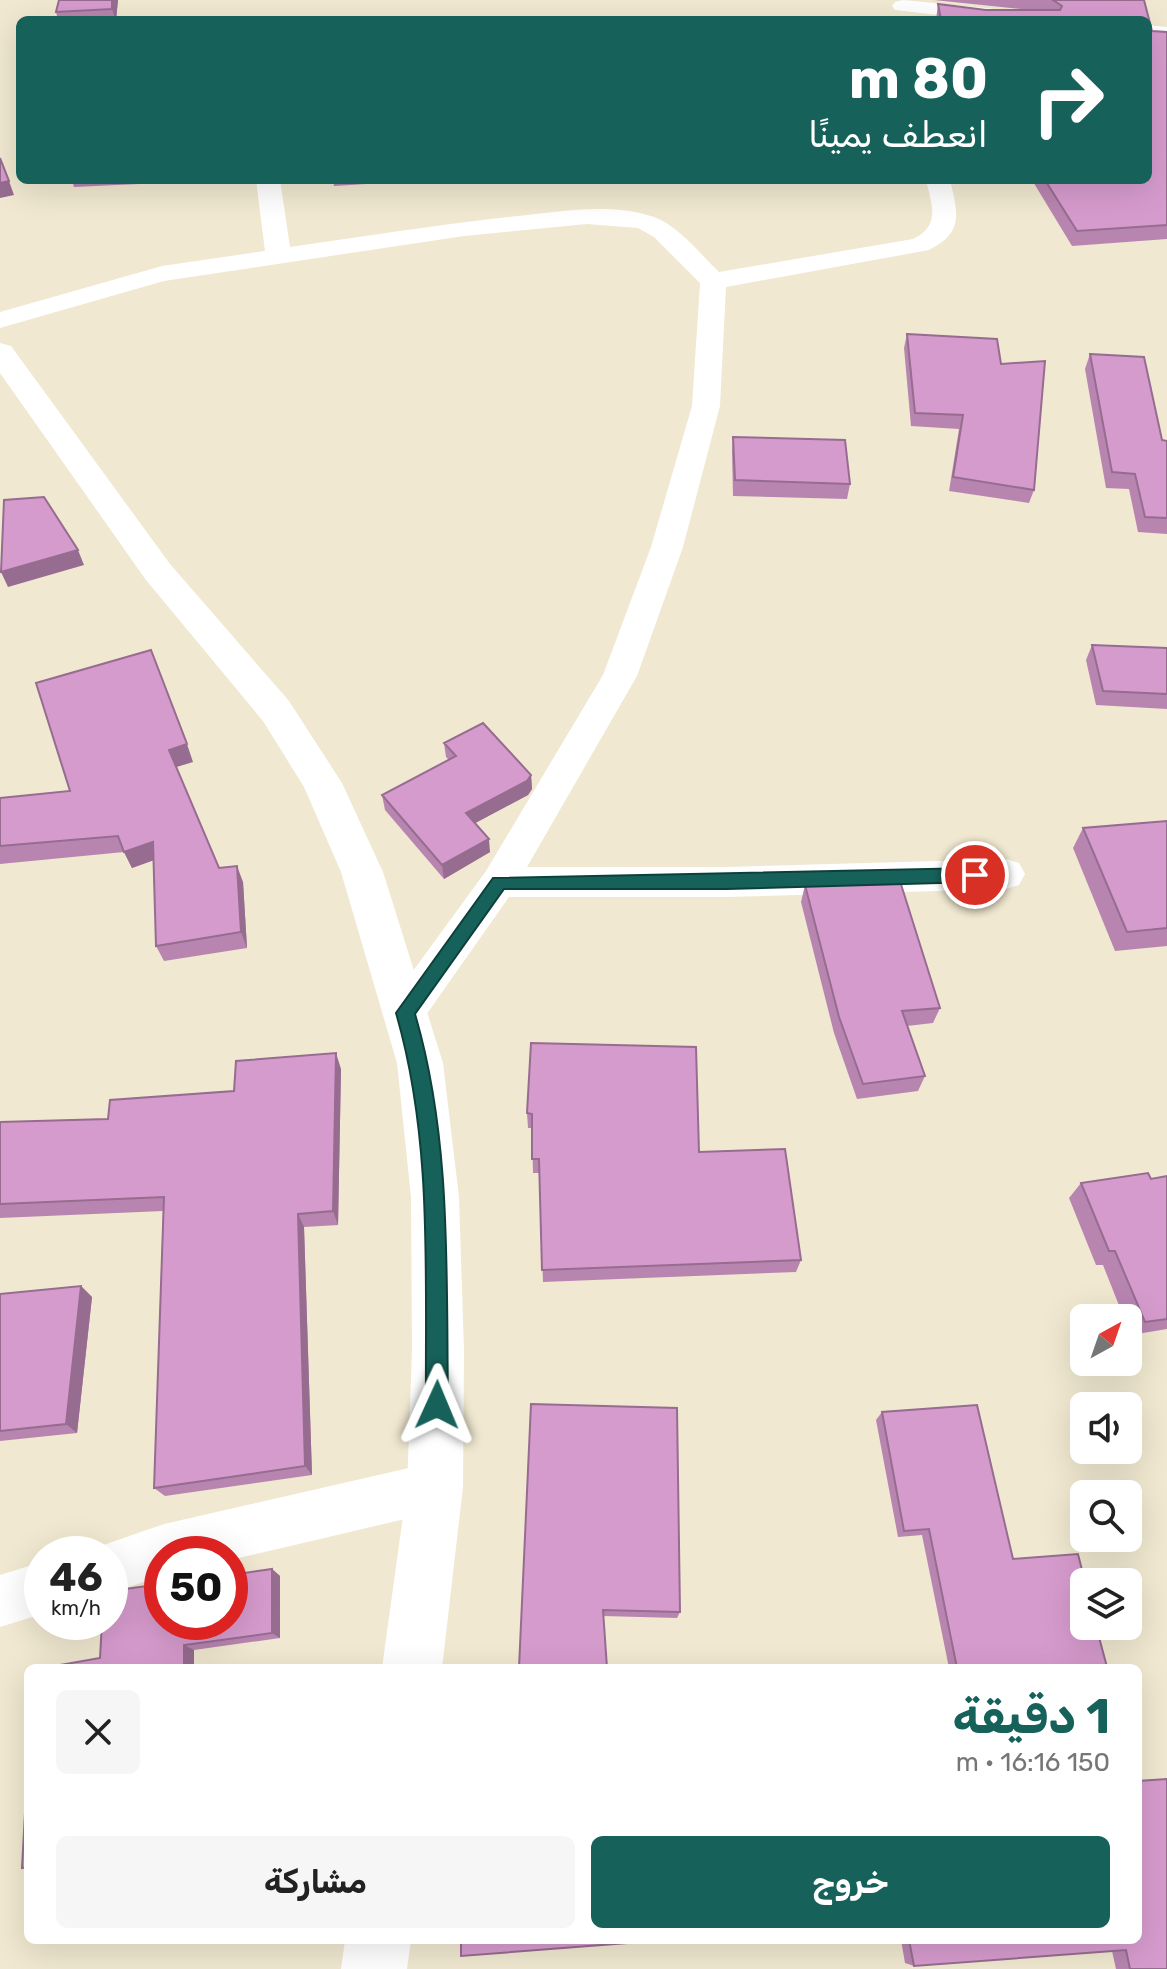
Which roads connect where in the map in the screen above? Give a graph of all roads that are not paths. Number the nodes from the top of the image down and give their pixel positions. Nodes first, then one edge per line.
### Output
1 (902, 9) edge
2 (994, 16) edge
3 (269, 184) edge
4 (939, 184) edge
5 (279, 257) junction
6 (713, 281) junction
7 (0, 320) edge
8 (0, 352) edge
9 (1006, 874) dead end
10 (499, 882) junction
11 (405, 1013) junction
12 (435, 1487) junction
13 (128, 1561) edge
14 (24, 1594) edge
15 (0, 1601) edge
16 (413, 1664) edge
17 (377, 1944) edge
18 (374, 1969) edge

1 - 2 street
3 - 5 street
4 - 6 street
5 - 6 street
5 - 7 street
6 - 10 street
8 - 11 main road
9 - 10 street
10 - 11 street
11 - 12 main road
12 - 13 street
12 - 16 main road
14 - 15 street
17 - 18 main road

